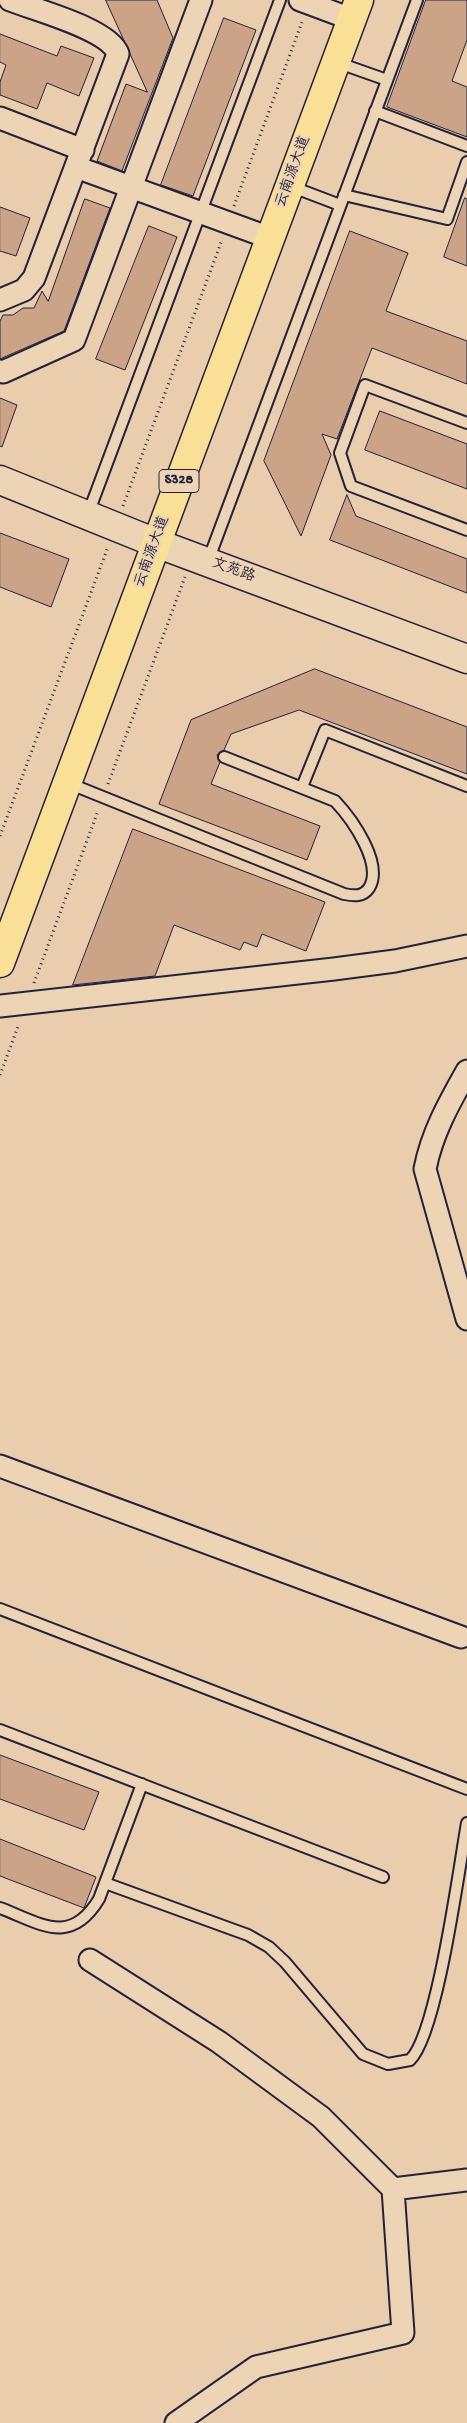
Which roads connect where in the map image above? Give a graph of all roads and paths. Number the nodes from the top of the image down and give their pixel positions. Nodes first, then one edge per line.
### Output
1 (10, 0) edge
2 (201, 0) edge
3 (280, 0) edge
4 (416, 0) edge
5 (305, 2) edge
6 (355, 10) edge
7 (336, 61) junction
8 (387, 80) junction
9 (375, 111) junction
10 (0, 118) edge
11 (467, 146) edge
12 (80, 158) junction
13 (467, 162) edge
14 (289, 186) junction
15 (131, 187) junction
16 (342, 200) junction
17 (201, 213) junction
18 (228, 223) junction
19 (270, 238) junction
20 (0, 300) edge
21 (0, 371) edge
22 (467, 423) edge
23 (0, 480) edge
24 (88, 514) junction
25 (115, 526) junction
26 (467, 530) edge
27 (156, 543) junction
28 (207, 562) junction
29 (467, 659) edge
30 (224, 757) dead end
31 (67, 783) junction
32 (467, 786) edge
33 (302, 787) junction
34 (0, 836) edge
35 (467, 946) edge
36 (0, 963) edge
37 (0, 1006) edge
38 (467, 1072) edge
39 (467, 1319) edge
40 (0, 1466) edge
41 (0, 1609) edge
42 (461, 1637) dead end
43 (0, 1730) edge
44 (142, 1784) junction
45 (467, 1788) edge
46 (467, 1823) edge
47 (383, 1877) dead end
48 (105, 1883) junction
49 (0, 1908) edge
50 (90, 1960) dead end
51 (467, 2180) edge
52 (393, 2189) junction
53 (176, 2423) edge

1 - 12 street
2 - 15 street
3 - 17 lane
4 - 8 lane
5 - 6 street
5 - 18 path
6 - 7 main road, 云南源大道 / S328
7 - 8 lane
7 - 14 main road, 云南源大道 / S328
8 - 9 lane
9 - 11 lane
9 - 16 lane
10 - 12 street
12 - 15 street
12 - 20 street
13 - 16 lane
14 - 16 lane
14 - 19 main road, 云南源大道 / S328
15 - 17 street
15 - 21 street
16 - 28 lane
17 - 18 street
17 - 24 lane
18 - 19 street
18 - 25 path
19 - 27 main road, 云南源大道 / S328
22 - 26 lane
23 - 24 street, 文苑路
24 - 25 street, 文苑路
25 - 27 street, 文苑路
25 - 34 path
27 - 28 street, 文苑路
27 - 31 main road, 云南源大道 / S328
28 - 29 street, 文苑路
30 - 33 lane
31 - 33 lane
31 - 36 main road, 云南源大道 / S328
32 - 33 lane
35 - 37 street
38 - 39 street
40 - 42 street
41 - 45 lane
43 - 44 lane
44 - 47 lane
44 - 48 lane
46 - 48 lane
48 - 49 lane
50 - 52 street
51 - 52 street
52 - 53 street

